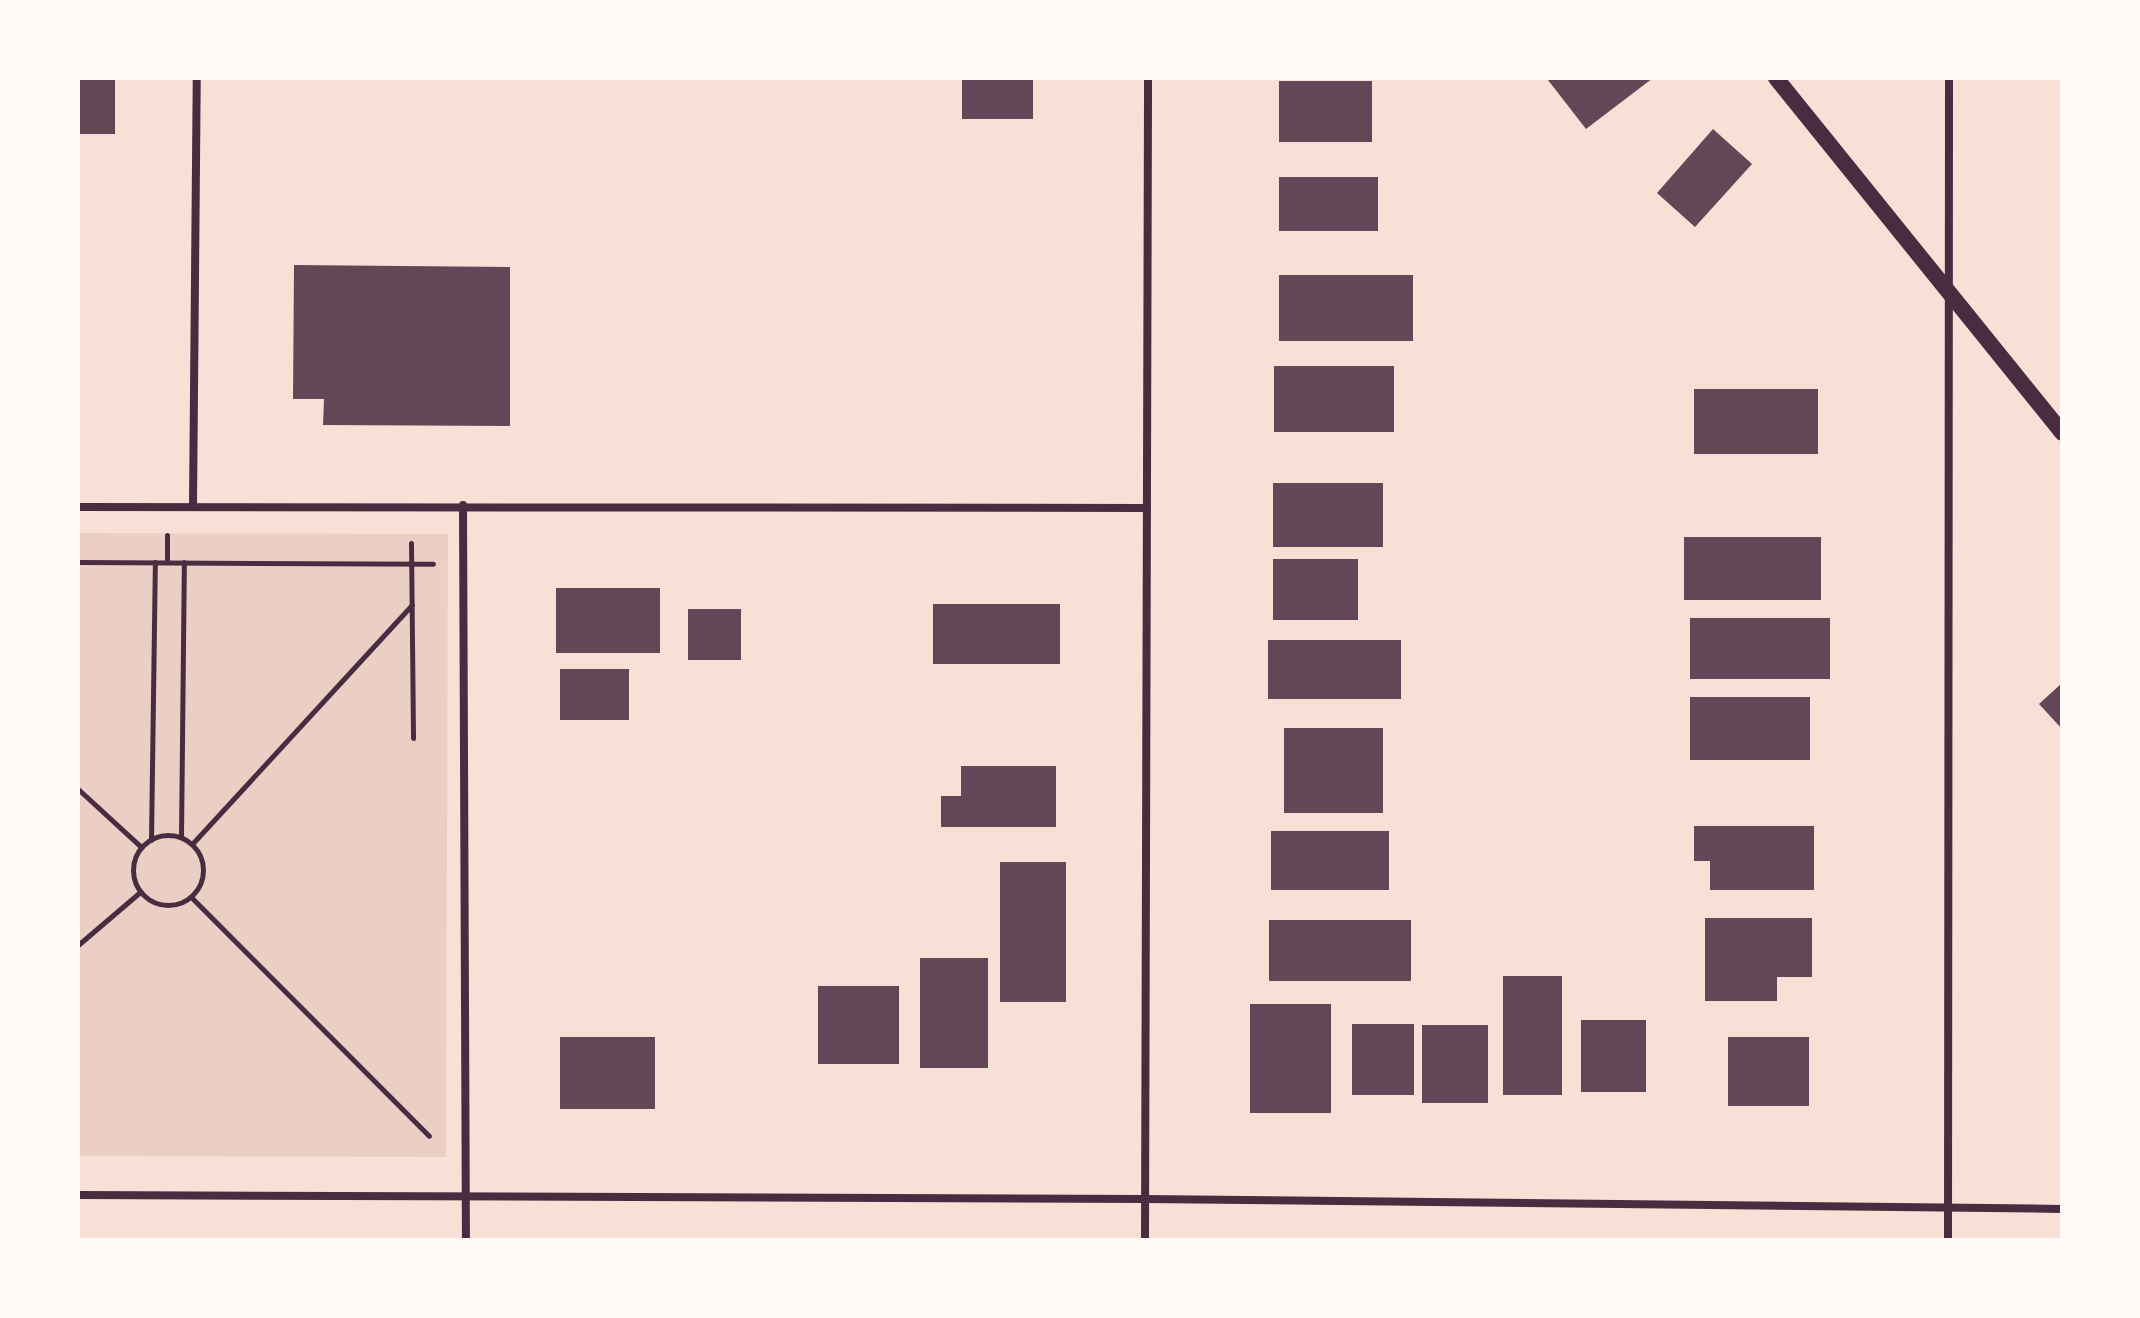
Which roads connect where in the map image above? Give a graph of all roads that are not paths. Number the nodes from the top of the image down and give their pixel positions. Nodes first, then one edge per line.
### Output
1 (197, 78) edge
2 (1148, 78) edge
3 (1776, 78) edge
4 (1949, 78) edge
5 (1948, 295) junction
6 (2062, 433) edge
7 (463, 505) junction
8 (78, 507) edge
9 (193, 507) junction
10 (1147, 508) junction
11 (78, 1195) edge
12 (467, 1195) junction
13 (1145, 1199) junction
14 (1948, 1207) junction
15 (2062, 1209) edge
16 (466, 1240) edge
17 (1145, 1240) edge
18 (1948, 1240) edge

1 - 9 street
2 - 10 street
3 - 5 main road
4 - 5 street
5 - 6 main road
5 - 14 street
7 - 9 street
7 - 10 street
7 - 12 street
8 - 9 street
10 - 13 street
11 - 12 street
12 - 13 street
12 - 16 street
13 - 14 street
13 - 17 street
14 - 15 street
14 - 18 street

